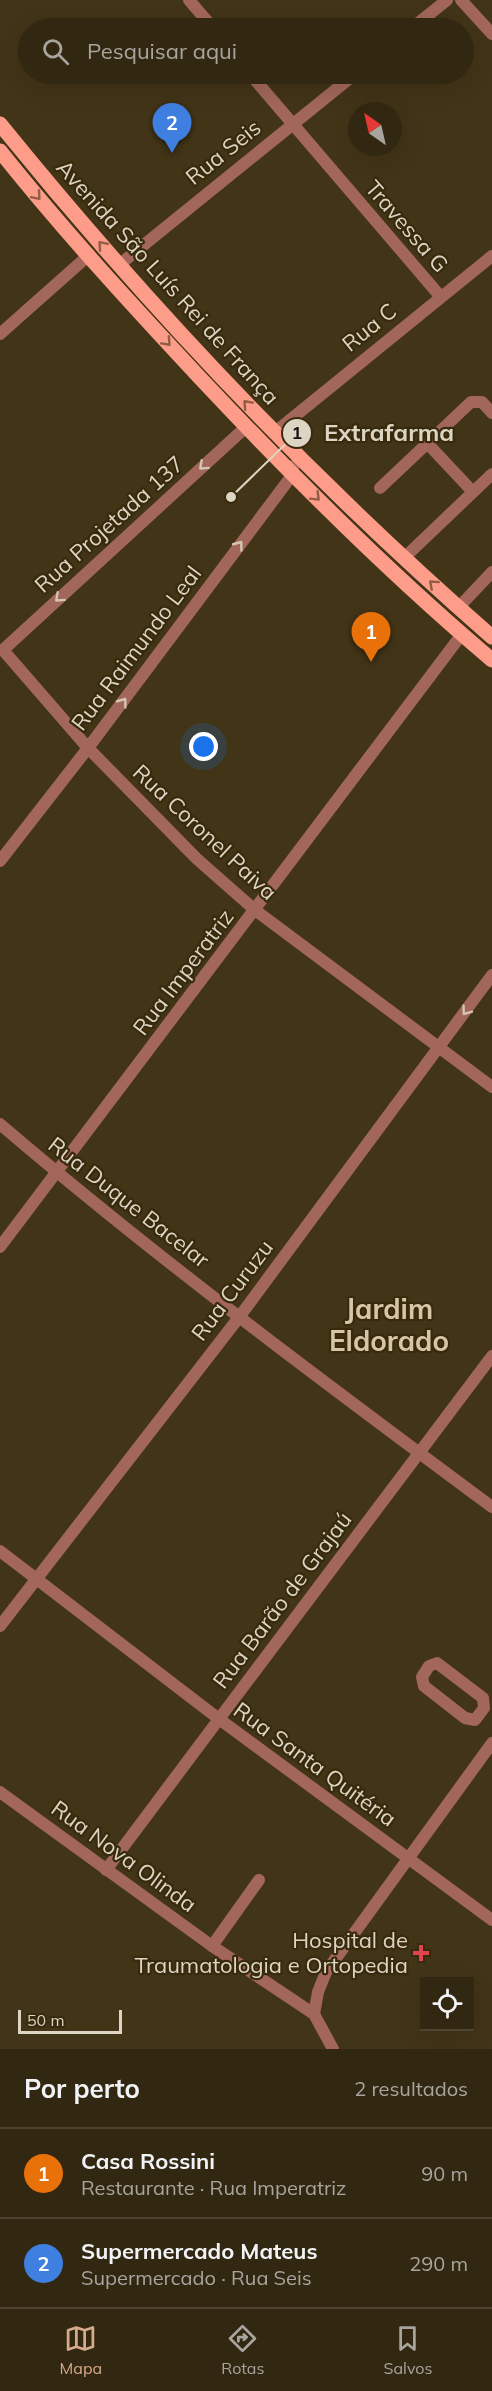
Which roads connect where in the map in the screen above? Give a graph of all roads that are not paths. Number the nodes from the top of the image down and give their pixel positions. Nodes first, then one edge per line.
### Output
1 (189, 0) edge
2 (447, 0) edge
3 (461, 0) edge
4 (204, 18) edge
5 (424, 18) edge
6 (492, 34) edge
7 (258, 84) edge
8 (342, 84) edge
9 (0, 124) edge
10 (292, 124) junction
11 (0, 151) edge
12 (88, 255) junction
13 (492, 256) edge
14 (119, 265) junction
15 (440, 296) junction
16 (0, 334) edge
17 (492, 413) edge
18 (246, 427) junction
19 (274, 433) junction
20 (427, 443) junction
21 (294, 454) junction
22 (293, 474) junction
23 (492, 474) edge
24 (380, 488) dead end
25 (472, 492) junction
26 (404, 558) junction
27 (492, 572) edge
28 (458, 608) junction
29 (462, 634) junction
30 (492, 637) edge
31 (1, 649) edge
32 (492, 660) edge
33 (87, 748) junction
34 (0, 861) edge
35 (255, 910) junction
36 (492, 975) edge
37 (439, 1047) junction
38 (492, 1088) edge
39 (0, 1124) edge
40 (58, 1173) junction
41 (0, 1247) edge
42 (240, 1316) junction
43 (492, 1356) edge
44 (419, 1453) junction
45 (492, 1507) edge
46 (0, 1551) edge
47 (36, 1579) junction
48 (0, 1626) edge
49 (488, 1711) edge
50 (219, 1719) junction
51 (492, 1743) edge
52 (0, 1792) edge
53 (407, 1859) junction
54 (106, 1870) junction
55 (259, 1880) dead end
56 (492, 1920) edge
57 (212, 1946) junction
58 (314, 2014) junction
59 (333, 2049) edge

1 - 4 street
2 - 5 street
3 - 6 street
7 - 10 street, Travessa G
8 - 10 street, Rua Seis
14 -> 9 main road, Avenida São Luís Rei de França
10 - 14 street, Rua Seis
10 - 15 street, Travessa G
11 -> 12 main road, Avenida São Luís Rei de França
12 - 16 street
12 -> 18 main road, Avenida São Luís Rei de França
13 - 15 street, Rua C
19 -> 14 main road, Avenida São Luís Rei de França
15 - 19 street, Rua C
17 - 20 street
18 - 22 main road, Avenida São Luís Rei de França
18 -> 31 street, Rua Projetada 137
19 - 21 main road, Avenida São Luís Rei de França
20 - 24 street
20 - 25 street
21 - 22 street
21 - 26 main road, Avenida São Luís Rei de França
22 -> 29 main road, Avenida São Luís Rei de França
33 -> 22 street, Rua Raimundo Leal
23 - 25 street
25 - 26 street
28 -> 26 main road, Avenida São Luís Rei de França
27 - 28 street
28 - 30 main road, Avenida São Luís Rei de França
29 - 32 main road, Avenida São Luís Rei de França
29 - 35 street, Rua Imperatriz
31 - 33 street, Rua Coronel Paiva
33 - 34 street, Rua Raimundo Leal
33 - 35 street, Rua Coronel Paiva
35 - 37 street, Rua Coronel Paiva
35 - 40 street, Rua Imperatriz
36 -> 37 street, Rua Curuzu
37 - 38 street, Rua Coronel Paiva
37 - 42 street, Rua Curuzu
39 - 40 street, Rua Duque Bacelar
40 - 41 street, Rua Imperatriz
40 - 42 street, Rua Duque Bacelar
42 - 44 street, Rua Duque Bacelar
42 - 47 street, Rua Curuzu
43 - 44 street, Rua Barão de Grajaú
44 - 45 street, Rua Duque Bacelar
44 - 50 street, Rua Barão de Grajaú
46 - 47 street, Rua Santa Quitéria
47 - 48 street, Rua Curuzu
47 - 50 street, Rua Santa Quitéria
49 - 49 street
50 - 53 street, Rua Santa Quitéria
50 - 54 street, Rua Barão de Grajaú
51 - 53 street
52 - 54 street, Rua Nova Olinda
53 - 56 street, Rua Santa Quitéria
53 - 58 street
54 - 57 street, Rua Nova Olinda
55 - 57 street
57 - 58 street, Rua Nova Olinda
58 - 59 street

